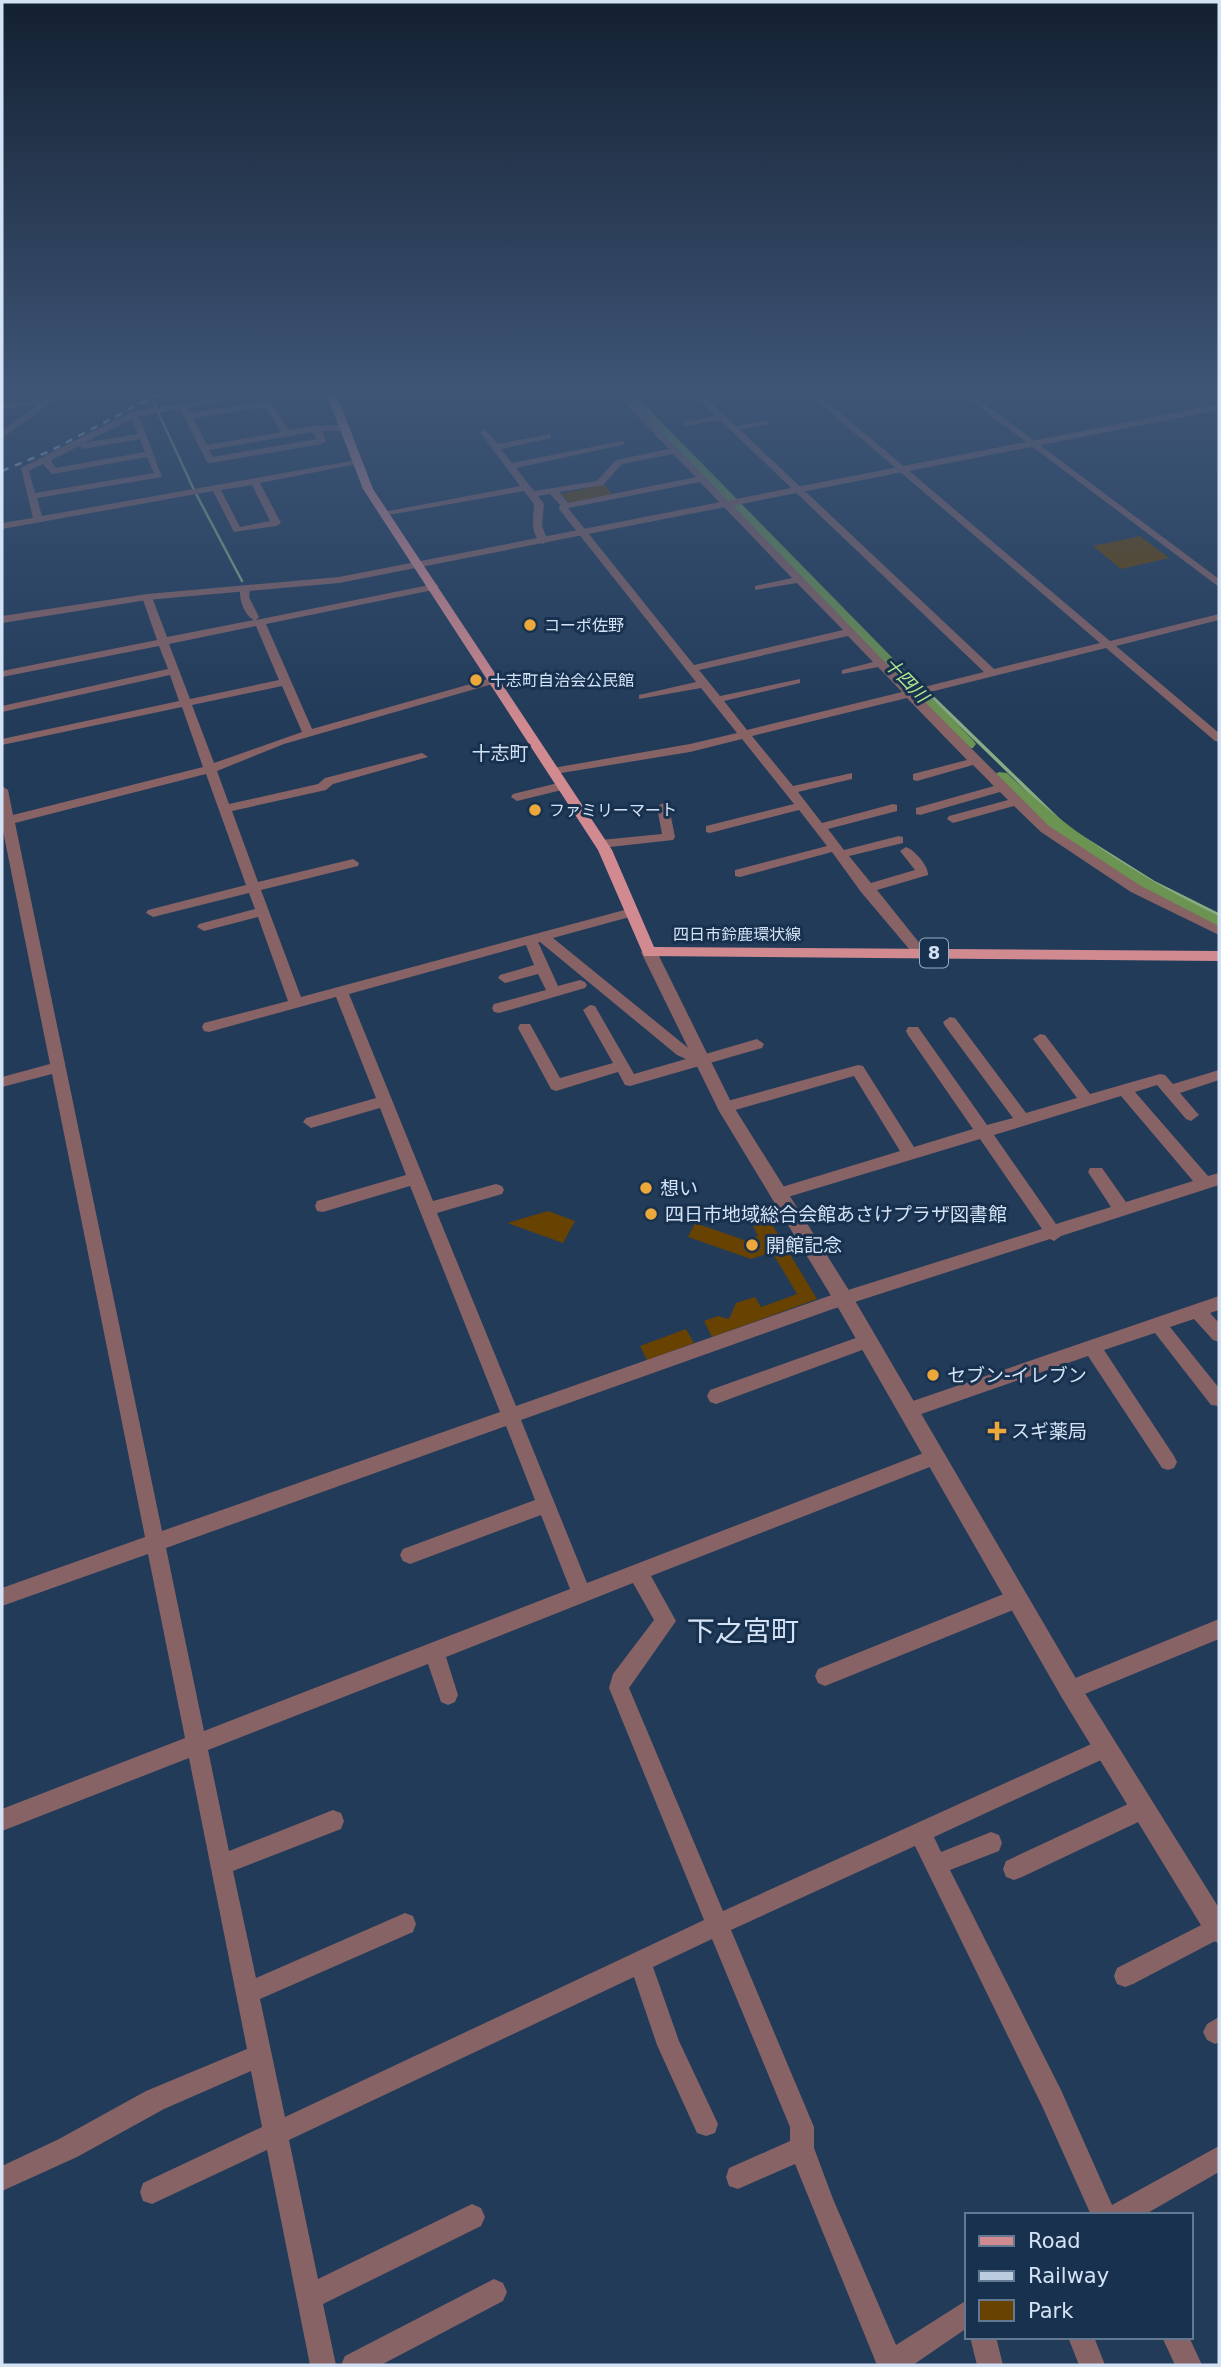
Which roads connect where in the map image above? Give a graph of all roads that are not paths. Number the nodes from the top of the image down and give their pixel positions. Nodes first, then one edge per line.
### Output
1 (34, 503) edge
2 (135, 503) edge
3 (223, 503) edge
4 (266, 503) edge
5 (378, 503) edge
6 (447, 503) edge
7 (540, 503) edge
8 (564, 503) edge
9 (579, 503) edge
10 (814, 503) edge
11 (942, 503) edge
12 (1113, 503) edge
13 (726, 504) joint
14 (566, 506) junction
15 (383, 513) junction
16 (38, 520) junction
17 (2, 526) edge
18 (581, 533) junction
19 (543, 541) junction
20 (419, 565) junction
21 (799, 579) junction
22 (1219, 584) edge
23 (434, 587) junction
24 (759, 587) dead end
25 (245, 589) junction
26 (147, 597) junction
27 (1219, 617) edge
28 (2, 620) edge
29 (257, 620) junction
30 (850, 632) junction
31 (164, 642) junction
32 (1107, 645) junction
33 (880, 663) junction
34 (690, 669) junction
35 (175, 671) junction
36 (846, 672) dead end
37 (992, 673) junction
38 (2, 674) edge
39 (285, 681) junction
40 (492, 681) junction
41 (796, 681) dead end
42 (702, 684) junction
43 (913, 693) junction
44 (643, 698) dead end
45 (716, 700) junction
46 (186, 703) junction
47 (2, 709) edge
48 (308, 733) junction
49 (744, 734) junction
50 (1219, 739) edge
51 (2, 742) edge
52 (422, 757) dead end
53 (975, 761) junction
54 (210, 769) junction
55 (553, 772) junction
56 (848, 776) dead end
57 (918, 777) dead end
58 (562, 786) junction
59 (1002, 788) junction
60 (2, 790) edge
61 (788, 791) junction
62 (517, 797) dead end
63 (1016, 802) junction
64 (801, 806) junction
65 (663, 807) dead end
66 (893, 808) dead end
67 (225, 809) junction
68 (920, 811) dead end
69 (953, 819) dead end
70 (5, 821) edge
71 (818, 828) junction
72 (710, 829) dead end
73 (601, 844) junction
74 (837, 851) junction
75 (353, 863) dead end
76 (740, 873) dead end
77 (253, 887) junction
78 (866, 888) junction
79 (262, 911) junction
80 (632, 912) junction
81 (153, 913) dead end
82 (204, 927) dead end
83 (1219, 931) edge
84 (536, 938) junction
85 (649, 953) junction
86 (920, 953) junction
87 (1219, 956) edge
88 (541, 968) junction
89 (505, 978) dead end
90 (580, 985) dead end
91 (341, 992) junction
92 (554, 993) junction
93 (296, 1003) junction
94 (499, 1008) dead end
95 (590, 1010) dead end
96 (950, 1023) dead end
97 (209, 1027) dead end
98 (525, 1028) dead end
99 (913, 1031) dead end
100 (1040, 1039) dead end
101 (757, 1044) dead end
102 (700, 1060) junction
103 (621, 1066) junction
104 (58, 1068) junction
105 (1219, 1075) edge
106 (2, 1082) edge
107 (1124, 1089) junction
108 (1171, 1090) junction
109 (1087, 1101) junction
110 (383, 1102) junction
111 (725, 1107) junction
112 (1191, 1115) dead end
113 (1023, 1120) junction
114 (311, 1122) dead end
115 (984, 1132) junction
116 (911, 1155) junction
117 (1096, 1172) dead end
118 (415, 1178) junction
119 (1212, 1181) edge
120 (496, 1190) dead end
121 (778, 1194) junction
122 (323, 1206) dead end
123 (428, 1209) junction
124 (1123, 1211) junction
125 (1054, 1234) junction
126 (843, 1298) junction
127 (1219, 1303) edge
128 (1197, 1310) junction
129 (1158, 1324) junction
130 (1219, 1335) edge
131 (867, 1342) junction
132 (1092, 1347) junction
133 (716, 1396) dead end
134 (1217, 1399) dead end
135 (907, 1411) junction
136 (510, 1417) junction
137 (934, 1457) junction
138 (1168, 1462) dead end
139 (546, 1504) junction
140 (156, 1543) junction
141 (410, 1555) dead end
142 (637, 1571) junction
143 (582, 1595) junction
144 (2, 1597) edge
145 (1016, 1599) junction
146 (1219, 1629) edge
147 (435, 1652) junction
148 (825, 1676) dead end
149 (1070, 1690) junction
150 (448, 1695) dead end
151 (195, 1744) junction
152 (1105, 1748) junction
153 (1143, 1808) junction
154 (2, 1820) edge
155 (333, 1821) dead end
156 (920, 1833) junction
157 (991, 1843) dead end
158 (222, 1865) junction
159 (936, 1865) junction
160 (1014, 1869) dead end
161 (405, 1924) dead end
162 (720, 1924) junction
163 (1218, 1929) edge
164 (640, 1962) junction
165 (1125, 1976) dead end
166 (248, 1993) junction
167 (260, 2055) junction
168 (706, 2124) dead end
169 (276, 2132) junction
170 (802, 2148) junction
171 (1219, 2158) edge
172 (738, 2178) dead end
173 (2, 2179) edge
174 (152, 2192) dead end
175 (1103, 2213) edge
176 (1123, 2213) edge
177 (472, 2217) dead end
178 (494, 2292) dead end
179 (309, 2297) junction
180 (965, 2314) edge
181 (984, 2339) edge
182 (1082, 2339) edge
183 (1176, 2339) edge
184 (323, 2365) edge
185 (354, 2365) edge
186 (890, 2365) edge
187 (990, 2365) edge
188 (1093, 2365) edge
189 (1189, 2365) edge

1 - 16 street
2 - 16 street
3 - 4 street
5 - 15 main road, 四日市鈴鹿環状線
6 - 15 street
7 - 19 street
8 - 14 street
9 - 14 street
10 - 37 street
11 - 32 street
12 - 22 street
13 - 18 street
13 - 21 street
14 - 18 street
15 - 20 main road, 四日市鈴鹿環状線
16 - 17 street
18 - 19 street
18 - 34 street
19 - 20 street
20 - 23 main road, 四日市鈴鹿環状線
20 - 25 street
21 - 24 street
21 - 30 street
23 - 29 street
23 - 40 main road, 四日市鈴鹿環状線
25 - 26 street
25 - 29 street
26 - 28 street
26 - 31 street
27 - 32 street
29 - 31 street
29 - 39 street
30 - 33 street
30 - 34 street
31 - 35 street
31 - 38 street
32 - 37 street
32 - 50 street
33 - 36 street
33 - 43 street
34 - 42 street
35 - 46 street
35 - 47 street
37 - 43 street
39 - 46 street
39 - 48 street
40 - 48 street
40 - 55 main road, 四日市鈴鹿環状線
41 - 45 street
42 - 44 street
42 - 45 street
43 - 49 street
43 - 53 street
45 - 49 street
46 - 51 street
46 - 54 street
48 - 54 street
49 - 55 street
49 - 61 street
52 - 67 street
53 - 57 street
53 - 59 street
54 - 67 street
54 - 70 street
55 - 58 main road, 四日市鈴鹿環状線
56 - 61 street
58 - 62 street
58 - 73 main road, 四日市鈴鹿環状線
59 - 63 street
59 - 68 street
60 - 70 street
61 - 64 street
63 - 69 street
63 - 83 street
64 - 71 street
64 - 72 street
65 - 73 street
66 - 71 street
67 - 77 street
70 - 104 street
71 - 74 street
73 - 80 main road, 四日市鈴鹿環状線
74 - 76 street
74 - 78 street
74 - 78 street
75 - 77 street
77 - 79 street
77 - 81 street
78 - 86 street
79 - 82 street
79 - 93 street
80 - 84 street
80 - 85 main road, 四日市鈴鹿環状線
84 - 88 street
84 - 91 street
84 - 102 street
85 - 86 main road, 四日市鈴鹿環状線 / 8
85 - 102 street
86 - 87 main road, 四日市鈴鹿環状線 / 8
88 - 89 street
88 - 92 street
90 - 92 street
91 - 93 street
91 - 110 street
92 - 94 street
93 - 97 street
95 - 103 street
96 - 113 street
98 - 103 street
99 - 115 street
100 - 109 street
101 - 102 street
102 - 103 street
102 - 111 street
104 - 106 street
104 - 140 street
105 - 108 street
107 - 108 street
107 - 109 street
107 - 119 street
108 - 112 street
109 - 113 street
110 - 114 street
110 - 118 street
111 - 116 street
111 - 121 street
113 - 115 street
115 - 116 street
115 - 125 street
116 - 121 street
117 - 124 street
118 - 122 street
118 - 123 street
119 - 124 street
120 - 123 street
121 - 126 street
123 - 136 street
124 - 125 street
125 - 126 street
126 - 131 street
126 - 136 street
127 - 128 street
128 - 129 street
128 - 130 street
129 - 132 street
129 - 134 street
131 - 133 street
131 - 135 street
132 - 135 street
132 - 138 street
135 - 137 street
136 - 139 street
136 - 140 street
137 - 142 street
137 - 145 street
139 - 141 street
139 - 143 street
140 - 144 street
140 - 151 street
142 - 143 street
142 - 162 street
143 - 147 street
145 - 148 street
145 - 149 street
146 - 149 street
147 - 150 street
147 - 151 street
149 - 152 street
151 - 154 street
151 - 158 street
152 - 153 street
152 - 156 street
153 - 160 street
153 - 163 street
155 - 158 street
156 - 159 street
156 - 162 street
157 - 159 street
158 - 166 street
159 - 175 street
161 - 166 street
162 - 164 street
162 - 170 street
163 - 165 street
164 - 168 street
164 - 169 street
166 - 167 street
167 - 169 street
167 - 173 street
169 - 174 street
169 - 179 street
170 - 172 street
170 - 186 street
171 - 176 street
177 - 179 street
178 - 185 street
179 - 184 street
180 - 186 street
181 - 187 street
182 - 188 street
183 - 189 street

